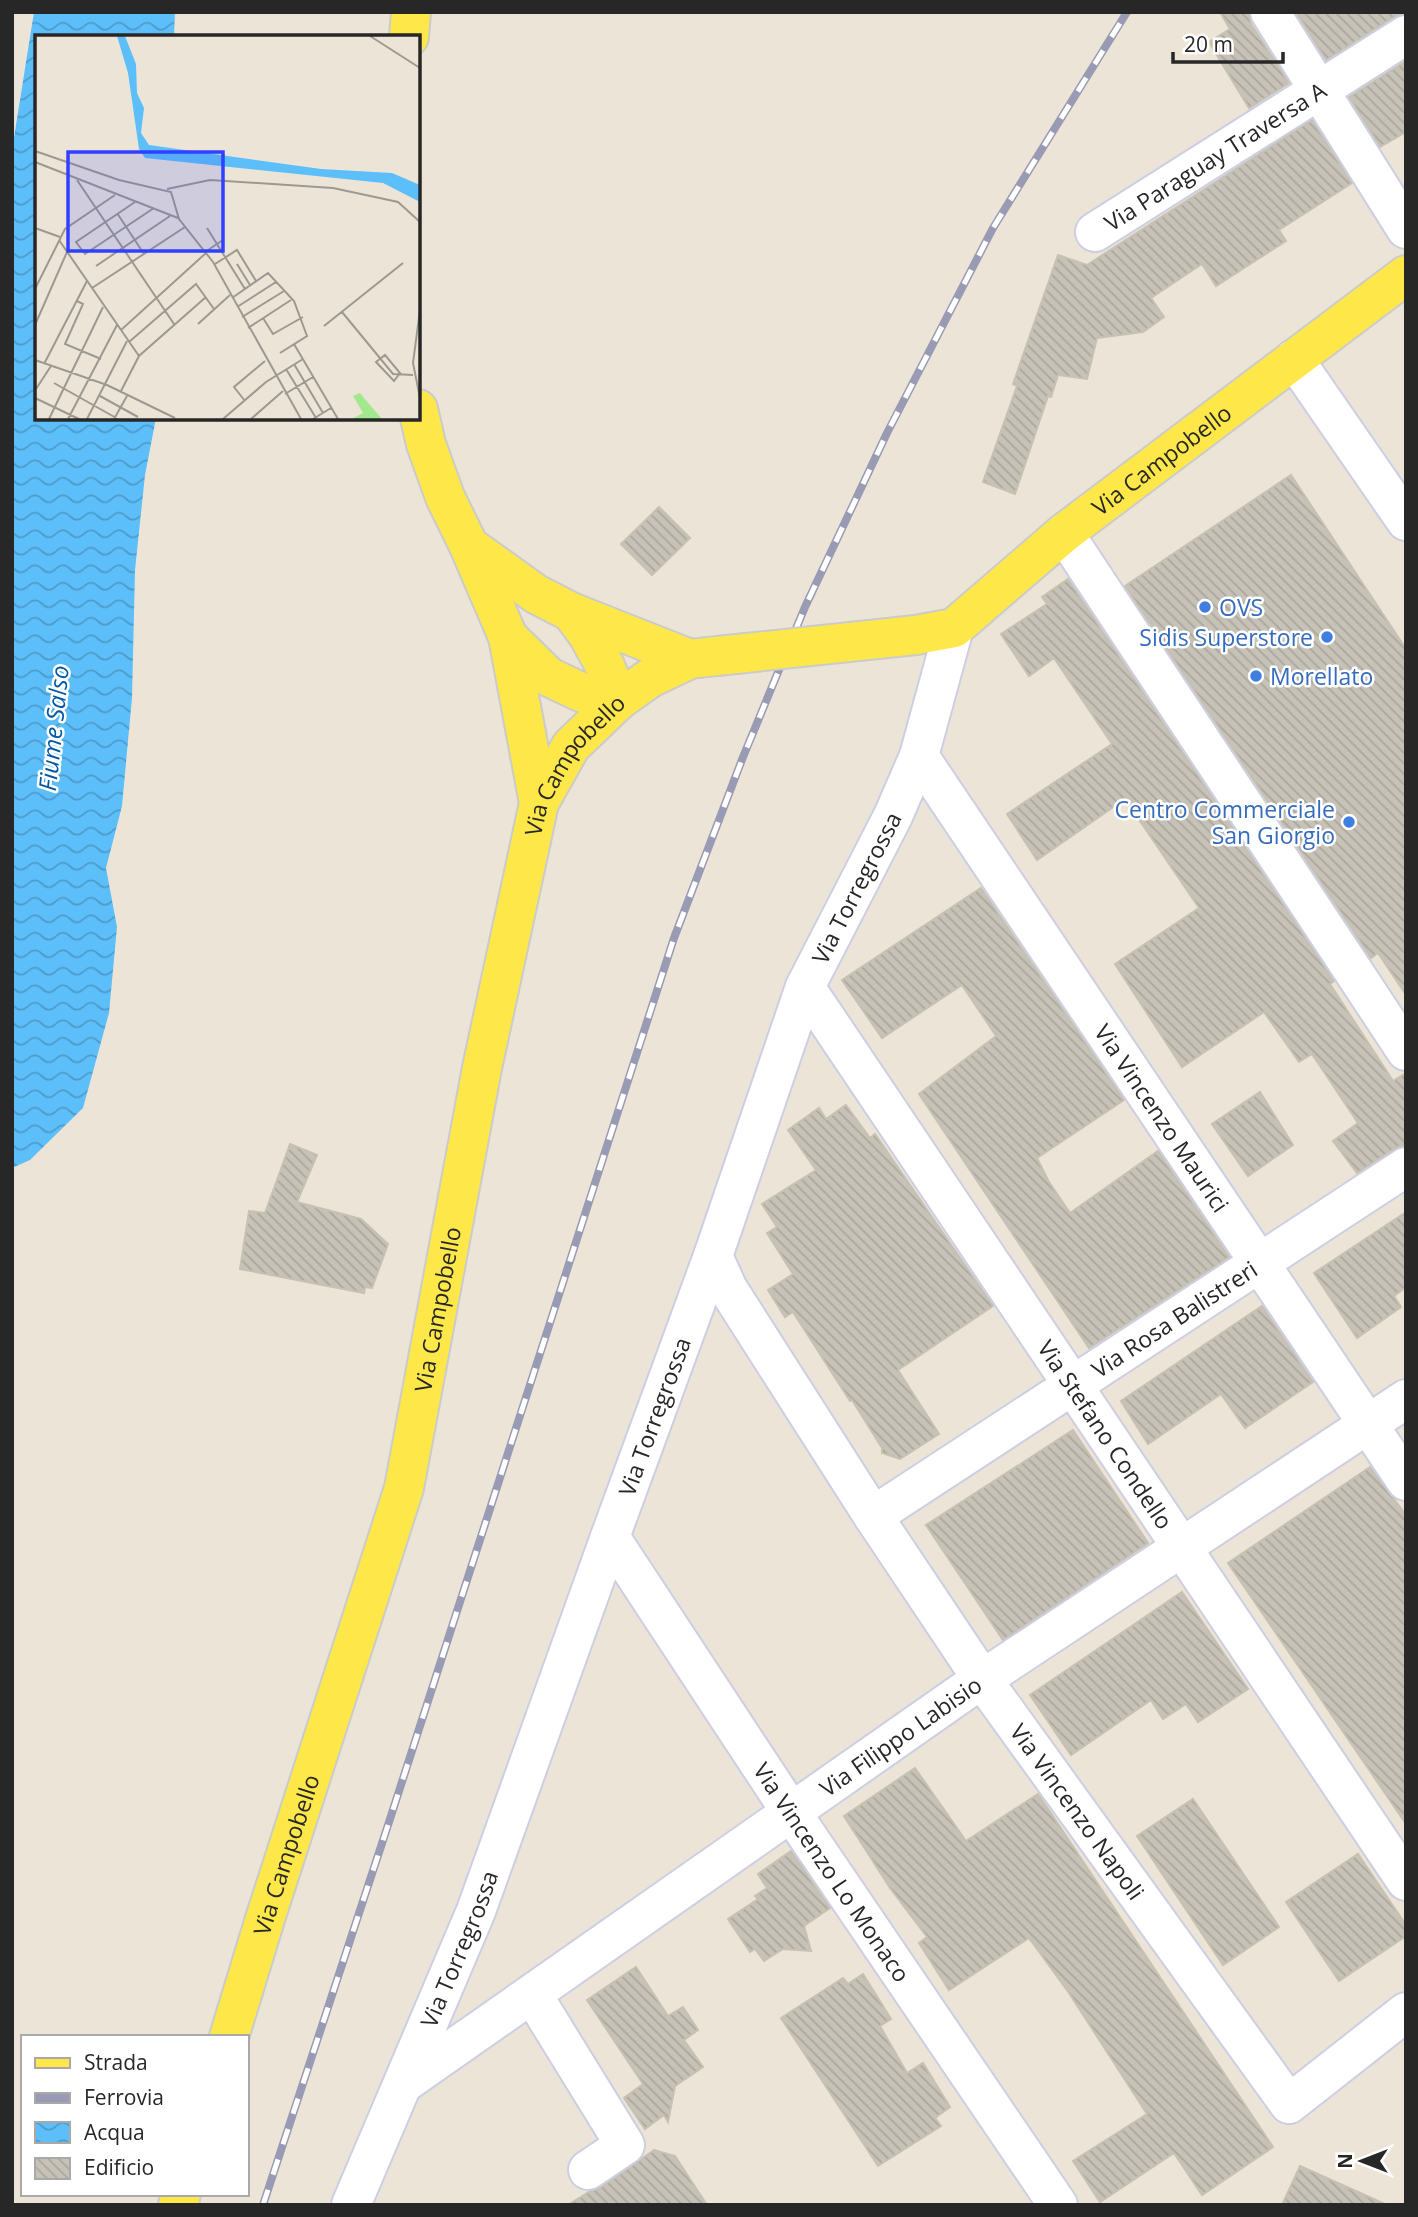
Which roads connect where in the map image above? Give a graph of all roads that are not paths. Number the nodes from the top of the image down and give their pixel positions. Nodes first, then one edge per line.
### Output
1 (411, 12) edge
2 (1270, 12) edge
3 (1406, 34) edge
4 (409, 35) edge
5 (1318, 90) junction
6 (1406, 229) edge
7 (1095, 232) dead end
8 (1401, 288) edge
9 (1294, 359) junction
10 (420, 418) edge
11 (1406, 521) edge
12 (1064, 533) junction
13 (469, 546) junction
14 (570, 612) junction
15 (954, 628) junction
16 (508, 637) junction
17 (704, 657) junction
18 (619, 701) junction
19 (919, 756) junction
20 (539, 803) junction
21 (805, 987) junction
22 (1406, 1051) edge
23 (1406, 1167) edge
24 (713, 1256) junction
25 (1259, 1263) junction
26 (1072, 1386) junction
27 (1406, 1399) edge
28 (1367, 1424) junction
29 (1406, 1480) edge
30 (873, 1516) junction
31 (610, 1536) junction
32 (1181, 1548) junction
33 (982, 1679) junction
34 (791, 1812) junction
35 (1406, 1881) edge
36 (532, 1994) junction
37 (1406, 2012) edge
38 (230, 2035) edge
39 (403, 2084) junction
40 (588, 2170) dead end
41 (351, 2205) edge
42 (1058, 2205) edge

1 - 4 main road
2 - 5 street
3 - 5 street, Via Paraguay Traversa A
5 - 6 street
5 - 7 street, Via Paraguay Traversa A
8 - 9 main road, Via Campobello
9 - 11 street
9 - 12 main road, Via Campobello
10 - 13 main road
12 - 15 main road, Via Campobello
12 - 22 street
13 - 14 main road
13 - 16 main road
14 - 17 main road
14 - 18 main road
15 - 17 main road, bridge
15 - 19 street, Via Torregrossa
16 - 18 main road
16 - 20 main road
17 - 18 main road, Via Campobello
18 - 20 main road, Via Campobello
19 - 21 street, Via Torregrossa
19 - 25 street, Via Vincenzo Maurici
20 - 38 main road, Via Campobello
21 - 24 street, Via Torregrossa
21 - 26 street, Via Stefano Condello
23 - 25 street, Via Rosa Balistreri
24 - 30 street, Via Vincenzo Napoli
24 - 31 street, Via Torregrossa
25 - 26 street, Via Rosa Balistreri
25 - 28 street, Via Vincenzo Maurici
26 - 30 street, Via Rosa Balistreri
26 - 32 street, Via Stefano Condello
27 - 28 street, Via Filippo Labisio
28 - 29 street, Via Vincenzo Maurici
28 - 32 street, Via Filippo Labisio
30 - 33 street, Via Vincenzo Napoli
31 - 34 street, Via Vincenzo Lo Monaco
31 - 39 street, Via Torregrossa
32 - 33 street, Via Filippo Labisio
32 - 35 street, Via Stefano Condello
33 - 34 street, Via Filippo Labisio
33 - 37 street, Via Vincenzo Napoli
34 - 36 street, Via Filippo Labisio
34 - 42 street, Via Vincenzo Lo Monaco
36 - 39 street, Via Filippo Labisio
36 - 40 street
39 - 41 street, Via Torregrossa

